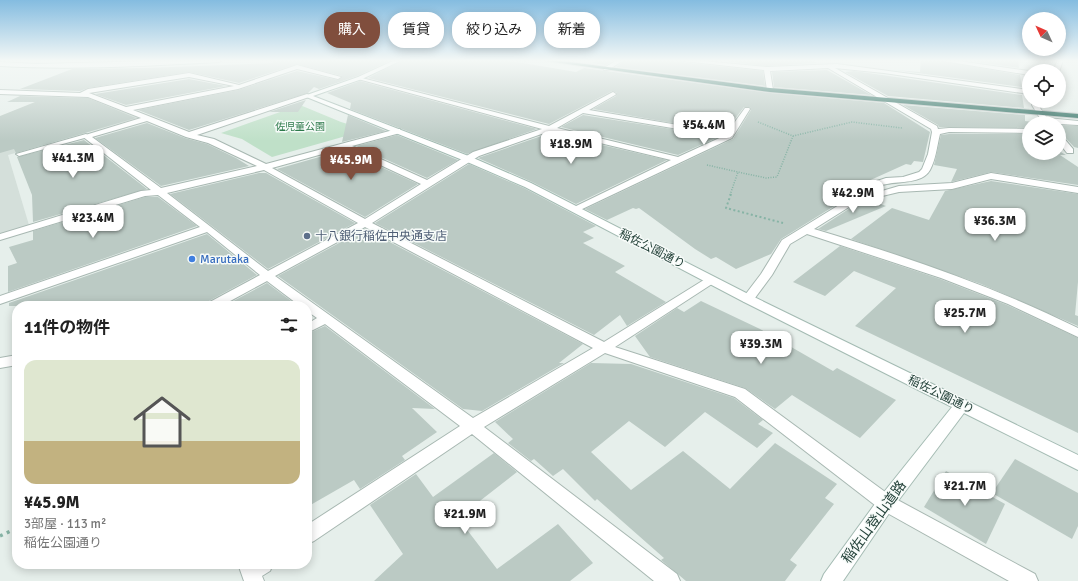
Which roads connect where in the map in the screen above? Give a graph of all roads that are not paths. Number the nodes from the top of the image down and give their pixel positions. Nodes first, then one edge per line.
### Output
1 (113, 87) edge
2 (236, 87) edge
3 (333, 87) edge
4 (394, 87) edge
5 (747, 87) edge
6 (864, 87) edge
7 (997, 87) edge
8 (770, 90) joint
9 (1022, 91) edge
10 (0, 92) edge
11 (80, 94) junction
12 (613, 94) dead end
13 (307, 96) junction
14 (888, 101) junction
15 (1036, 108) edge
16 (128, 109) junction
17 (582, 111) junction
18 (745, 112) road end
19 (1039, 113) junction
20 (1041, 116) edge
21 (1078, 116) edge
22 (149, 118) junction
23 (1066, 122) edge
24 (1078, 123) edge
25 (550, 129) junction
26 (397, 131) junction
27 (936, 132) junction
28 (1022, 132) edge
29 (731, 134) junction
30 (189, 135) junction
31 (86, 136) junction
32 (344, 145) junction
33 (1066, 146) edge
34 (1070, 151) dead end
35 (20, 154) dead end
36 (468, 159) junction
37 (679, 160) junction
38 (265, 167) junction
39 (428, 184) junction
40 (1078, 190) edge
41 (158, 192) junction
42 (854, 199) junction
43 (575, 209) junction
44 (365, 223) junction
45 (208, 228) junction
46 (806, 230) junction
47 (0, 237) edge
48 (266, 275) junction
49 (711, 280) junction
50 (748, 299) junction
51 (0, 300) edge
52 (221, 301) edge
53 (301, 301) edge
54 (312, 309) edge
55 (325, 319) junction
56 (312, 326) edge
57 (1078, 333) edge
58 (604, 348) junction
59 (12, 361) edge
60 (0, 363) edge
61 (961, 406) junction
62 (472, 426) junction
63 (1078, 463) edge
64 (886, 503) junction
65 (312, 532) edge
66 (670, 581) edge
67 (831, 581) edge
68 (1028, 581) edge

1 - 11 street
2 - 16 street
3 - 13 street
4 - 25 street
5 - 8 highway
6 - 14 street
7 - 9 street
8 - 14 highway
10 - 11 street
11 - 16 street
12 - 17 street
13 - 26 street, 稲佐公園通り
13 - 30 street
14 - 19 highway
14 - 27 street
15 - 19 street
16 - 22 street
17 - 25 street
17 - 29 street
18 - 29 street
19 - 20 street
19 - 21 highway
22 - 30 street
22 - 31 street
23 - 24 street
25 - 36 street
25 - 37 street
26 - 32 street
26 - 36 street, 稲佐公園通り
27 - 28 street
27 - 42 street
29 - 37 street
30 - 38 street
31 - 35 lane
31 - 41 street
32 - 38 street
32 - 39 street
33 - 34 street
36 - 39 street
36 - 43 street, 稲佐公園通り
37 - 43 street
38 - 41 street
38 - 44 street
39 - 44 street
40 - 42 street
41 - 45 street
41 - 47 street
42 - 46 street
43 - 49 street, 稲佐公園通り
44 - 48 street
44 - 58 street
45 - 48 street
45 - 51 street
46 - 50 street
46 - 57 street
48 - 52 street
48 - 53 street
49 - 50 street, 稲佐公園通り
49 - 58 street
50 - 61 street, 稲佐公園通り
54 - 55 street
55 - 56 street
55 - 62 street
58 - 62 street
58 - 64 street
59 - 60 street
61 - 63 street, 稲佐公園通り
61 - 64 street, 稲佐山登山道路
62 - 65 street
62 - 66 street
64 - 67 street, 稲佐山登山道路
64 - 68 street

